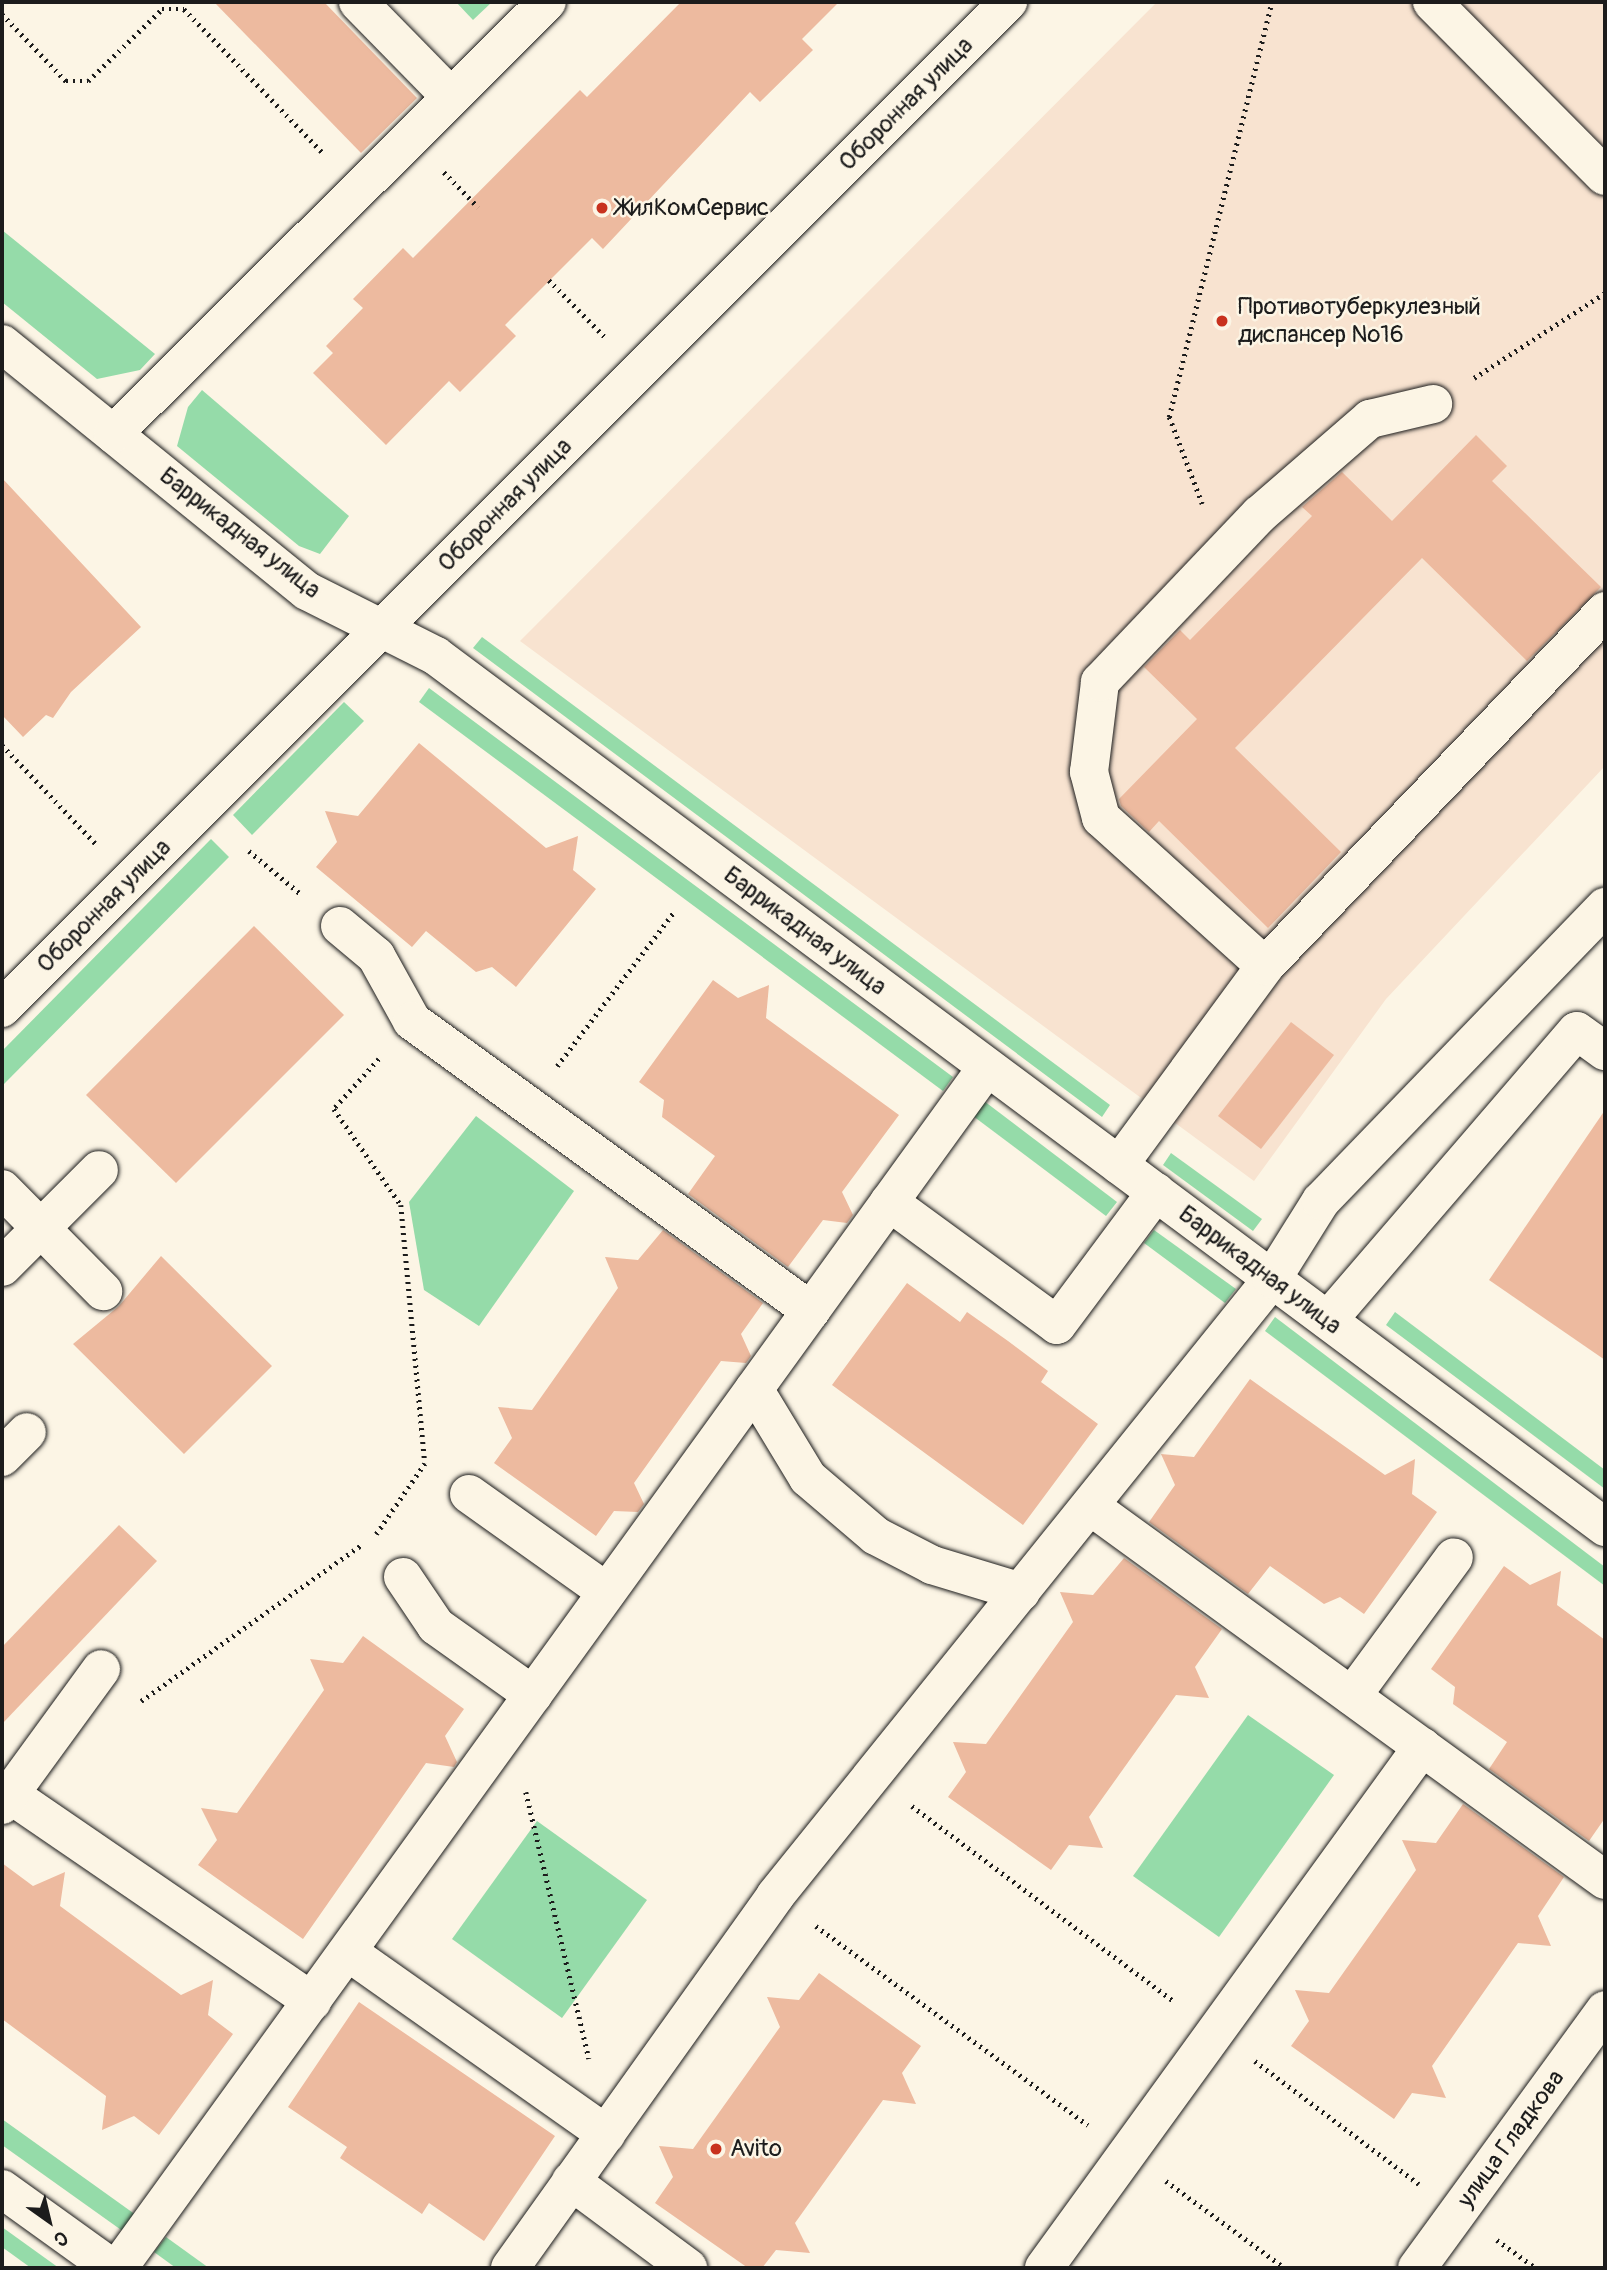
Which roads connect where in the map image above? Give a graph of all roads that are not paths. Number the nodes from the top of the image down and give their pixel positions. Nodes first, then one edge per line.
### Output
1 (358, 2) edge
2 (547, 2) edge
3 (1008, 2) edge
4 (1432, 2) edge
5 (451, 97) junction
6 (1605, 176) edge
7 (2, 344) edge
8 (1433, 404) road end
9 (113, 434) junction
10 (1605, 611) edge
11 (382, 628) junction
12 (1605, 907) edge
13 (340, 926) road end
14 (1265, 966) junction
15 (2, 1008) edge
16 (1605, 1051) edge
17 (988, 1067) junction
18 (1119, 1164) junction
19 (99, 1170) dead end
20 (2, 1189) edge
21 (1156, 1192) junction
22 (889, 1202) junction
23 (41, 1228) junction
24 (2, 1268) edge
25 (1272, 1279) junction
26 (103, 1291) dead end
27 (811, 1311) junction
28 (1328, 1320) junction
29 (754, 1389) junction
30 (469, 1494) road end
31 (1090, 1506) junction
32 (1605, 1527) edge
33 (1454, 1557) dead end
34 (403, 1577) road end
35 (607, 1592) junction
36 (1021, 1592) junction
37 (101, 1669) dead end
38 (533, 1695) junction
39 (1352, 1696) junction
40 (1422, 1747) junction
41 (4, 1796) edge
42 (1605, 1880) edge
43 (348, 1952) junction
44 (312, 2001) junction
45 (1605, 2010) edge
46 (606, 2134) junction
47 (571, 2181) junction
48 (2, 2189) edge
49 (112, 2268) edge
50 (118, 2268) edge
51 (509, 2268) edge
52 (688, 2268) edge
53 (1044, 2268) edge
54 (1417, 2268) edge

1 - 5 street
2 - 5 street
3 - 11 street, Оборонная улица
4 - 6 street
5 - 9 street
7 - 9 street, Баррикадная улица
8 - 14 street
9 - 11 street, Баррикадная улица
10 - 14 street
11 - 15 street, Оборонная улица
11 - 17 street, Баррикадная улица
12 - 25 street
13 - 27 street
14 - 18 street
16 - 28 street
17 - 18 street, Баррикадная улица
17 - 22 street
18 - 21 street, Баррикадная улица
19 - 23 street
20 - 23 street
21 - 22 street
21 - 25 street, Баррикадная улица
22 - 27 street
23 - 24 street
23 - 26 street
25 - 28 street, Баррикадная улица
25 - 31 street
27 - 29 street
28 - 32 street, Баррикадная улица
29 - 35 street
29 - 36 street
30 - 35 street
31 - 36 street
31 - 39 street
33 - 39 street
34 - 38 street
35 - 38 street
36 - 46 street
37 - 41 street
38 - 43 street
39 - 40 street
40 - 42 street
40 - 53 street
41 - 44 street
43 - 44 street
43 - 46 street
44 - 50 street
45 - 54 street, улица Гладкова
46 - 47 street
47 - 51 street
47 - 52 street
48 - 49 street

